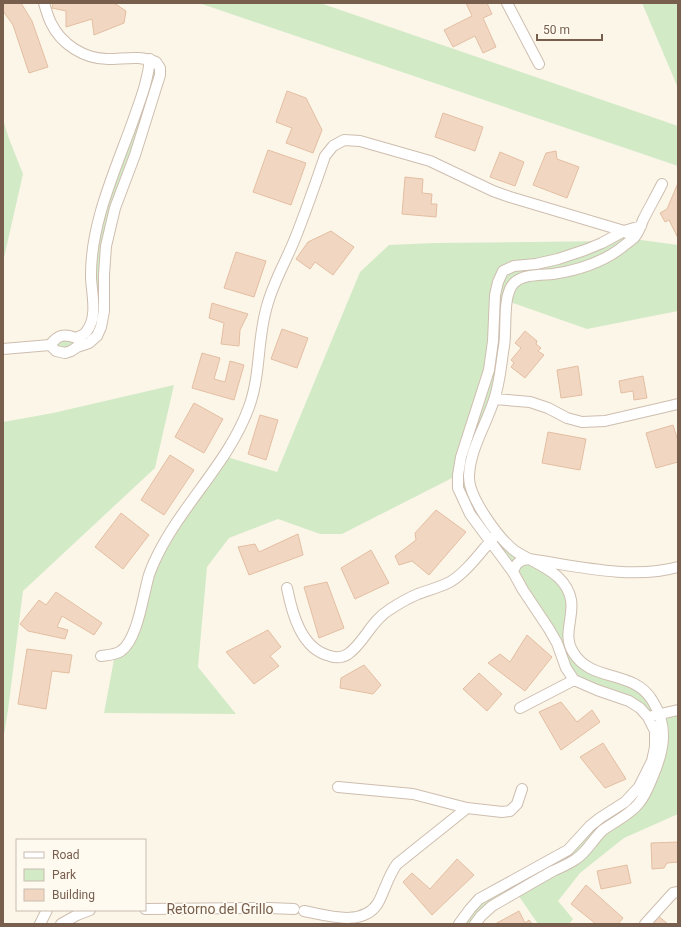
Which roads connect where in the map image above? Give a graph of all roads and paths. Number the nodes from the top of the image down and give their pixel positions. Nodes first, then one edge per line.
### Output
1 (44, 3) edge
2 (506, 3) edge
3 (539, 64) dead end
4 (662, 184) dead end
5 (641, 226) junction
6 (624, 231) junction
7 (634, 238) junction
8 (77, 342) junction
9 (50, 345) junction
10 (3, 349) edge
11 (480, 398) junction
12 (495, 399) junction
13 (678, 404) edge
14 (498, 533) junction
15 (491, 541) junction
16 (529, 559) junction
17 (678, 567) edge
18 (513, 572) junction
19 (287, 588) dead end
20 (101, 656) dead end
21 (574, 680) junction
22 (520, 708) dead end
23 (678, 710) edge
24 (658, 714) junction
25 (648, 717) junction
26 (338, 787) dead end
27 (522, 789) dead end
28 (467, 808) junction
29 (552, 866) junction
30 (678, 892) edge
31 (146, 909) edge
32 (46, 911) edge
33 (87, 911) edge
34 (40, 924) edge
35 (61, 924) edge
36 (459, 924) edge
37 (475, 924) edge
38 (645, 924) edge

1 - 8 street
2 - 3 street
4 - 5 street
5 - 6 street
5 - 7 street
6 - 7 street
6 - 11 street
6 - 20 street
7 - 12 street
8 - 9 street
8 - 9 street
9 - 10 street
11 - 12 street
11 - 15 street
12 - 13 street
12 - 14 street
14 - 15 street
14 - 16 street
15 - 18 street
15 - 19 street
16 - 17 street
16 - 18 street
16 - 24 street
18 - 21 street
21 - 22 street
21 - 25 street
23 - 24 street
24 - 25 street
24 - 29 street
25 - 29 street
26 - 28 street
27 - 28 street
28 - 31 street, Retorno del Grillo
29 - 36 street
29 - 37 street
30 - 38 street
32 - 34 street
33 - 35 street

